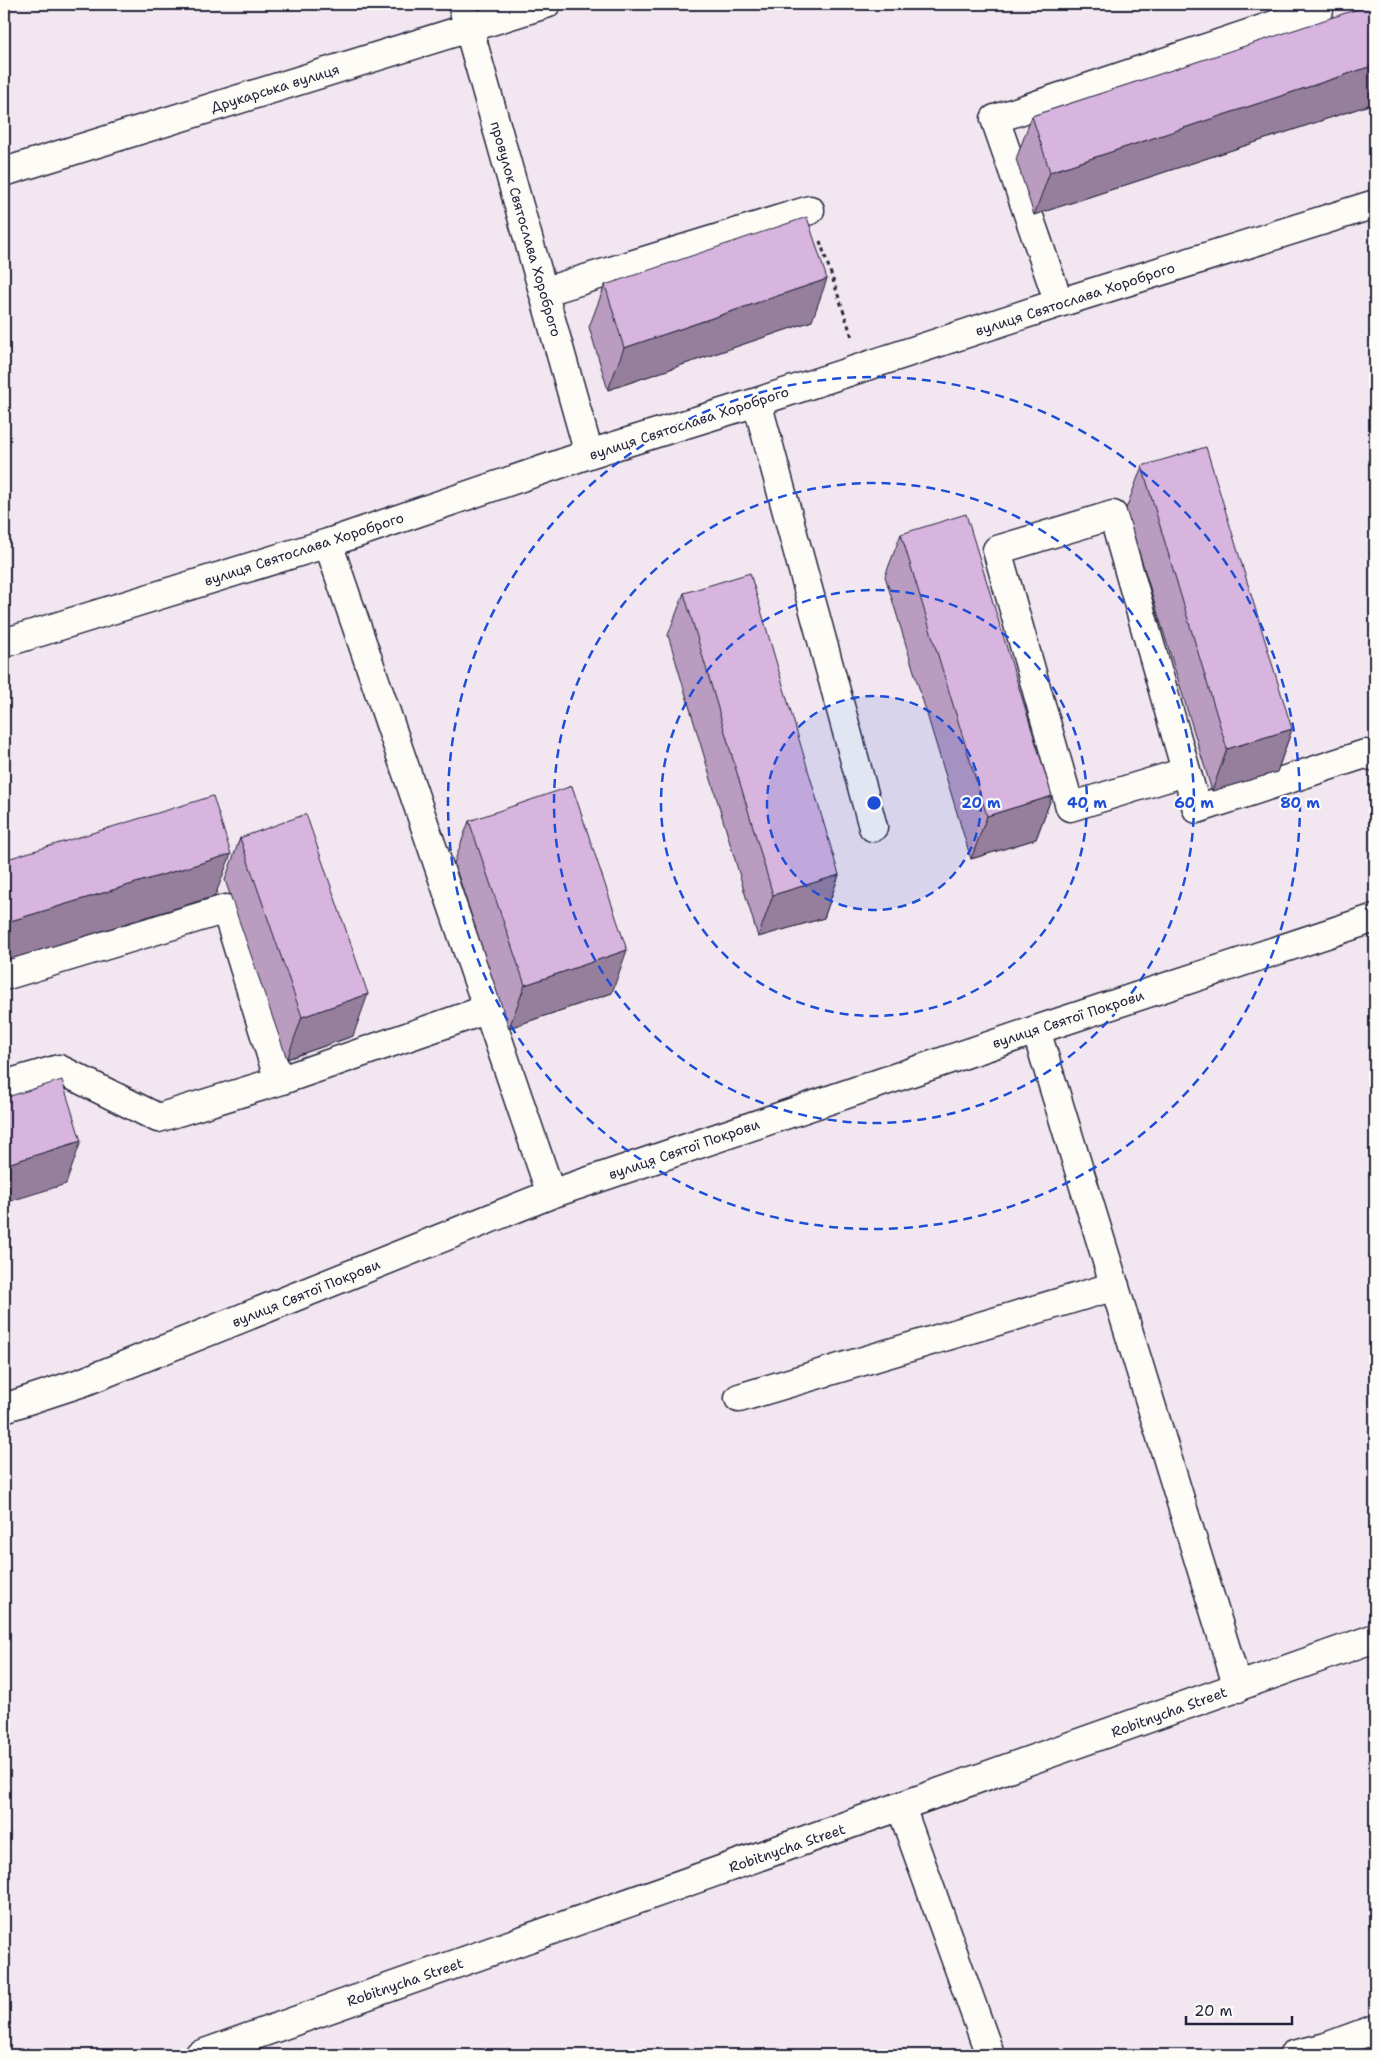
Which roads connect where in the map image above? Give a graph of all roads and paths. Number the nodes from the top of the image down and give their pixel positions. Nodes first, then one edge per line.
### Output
1 (546, 4) edge
2 (1317, 4) edge
3 (466, 16) edge
4 (4, 172) edge
5 (1375, 204) edge
6 (810, 210) joint
7 (543, 292) junction
8 (1059, 303) junction
9 (862, 368) junction
10 (757, 402) junction
11 (589, 454) junction
12 (328, 543) junction
13 (4, 644) edge
14 (1375, 756) edge
15 (1185, 772) junction
16 (873, 827) dead end
17 (1375, 918) edge
18 (4, 976) edge
19 (488, 1009) junction
20 (1036, 1030) junction
21 (279, 1081) junction
22 (4, 1085) edge
23 (551, 1194) junction
24 (1115, 1286) junction
25 (739, 1398) dead end
26 (4, 1408) edge
27 (1375, 1638) edge
28 (1238, 1688) junction
29 (902, 1808) junction
30 (1375, 2029) edge
31 (199, 2055) edge
32 (990, 2055) edge
33 (1293, 2055) edge

1 - 3 street, Друкарська вулиця
2 - 8 street
3 - 4 street, Друкарська вулиця
3 - 7 street, провулок Святослава Хороброго
5 - 8 street, вулиця Святослава Хороброго
6 - 7 street
6 - 9 path
7 - 11 street, провулок Святослава Хороброго
8 - 9 street, вулиця Святослава Хороброго
9 - 10 street, вулиця Святослава Хороброго
10 - 11 street, вулиця Святослава Хороброго
10 - 16 street
11 - 12 street, вулиця Святослава Хороброго
12 - 13 street, вулиця Святослава Хороброго
12 - 19 street
14 - 15 street
15 - 15 street
17 - 20 street, вулиця Святої Покрови
18 - 21 street
19 - 21 street
19 - 23 street
20 - 23 street, вулиця Святої Покрови
20 - 24 street
21 - 22 street
23 - 26 street, вулиця Святої Покрови
24 - 25 street
24 - 28 street
27 - 28 street, Robitnycha Street
28 - 29 street, Robitnycha Street
29 - 31 street, Robitnycha Street
29 - 32 street
30 - 33 street

